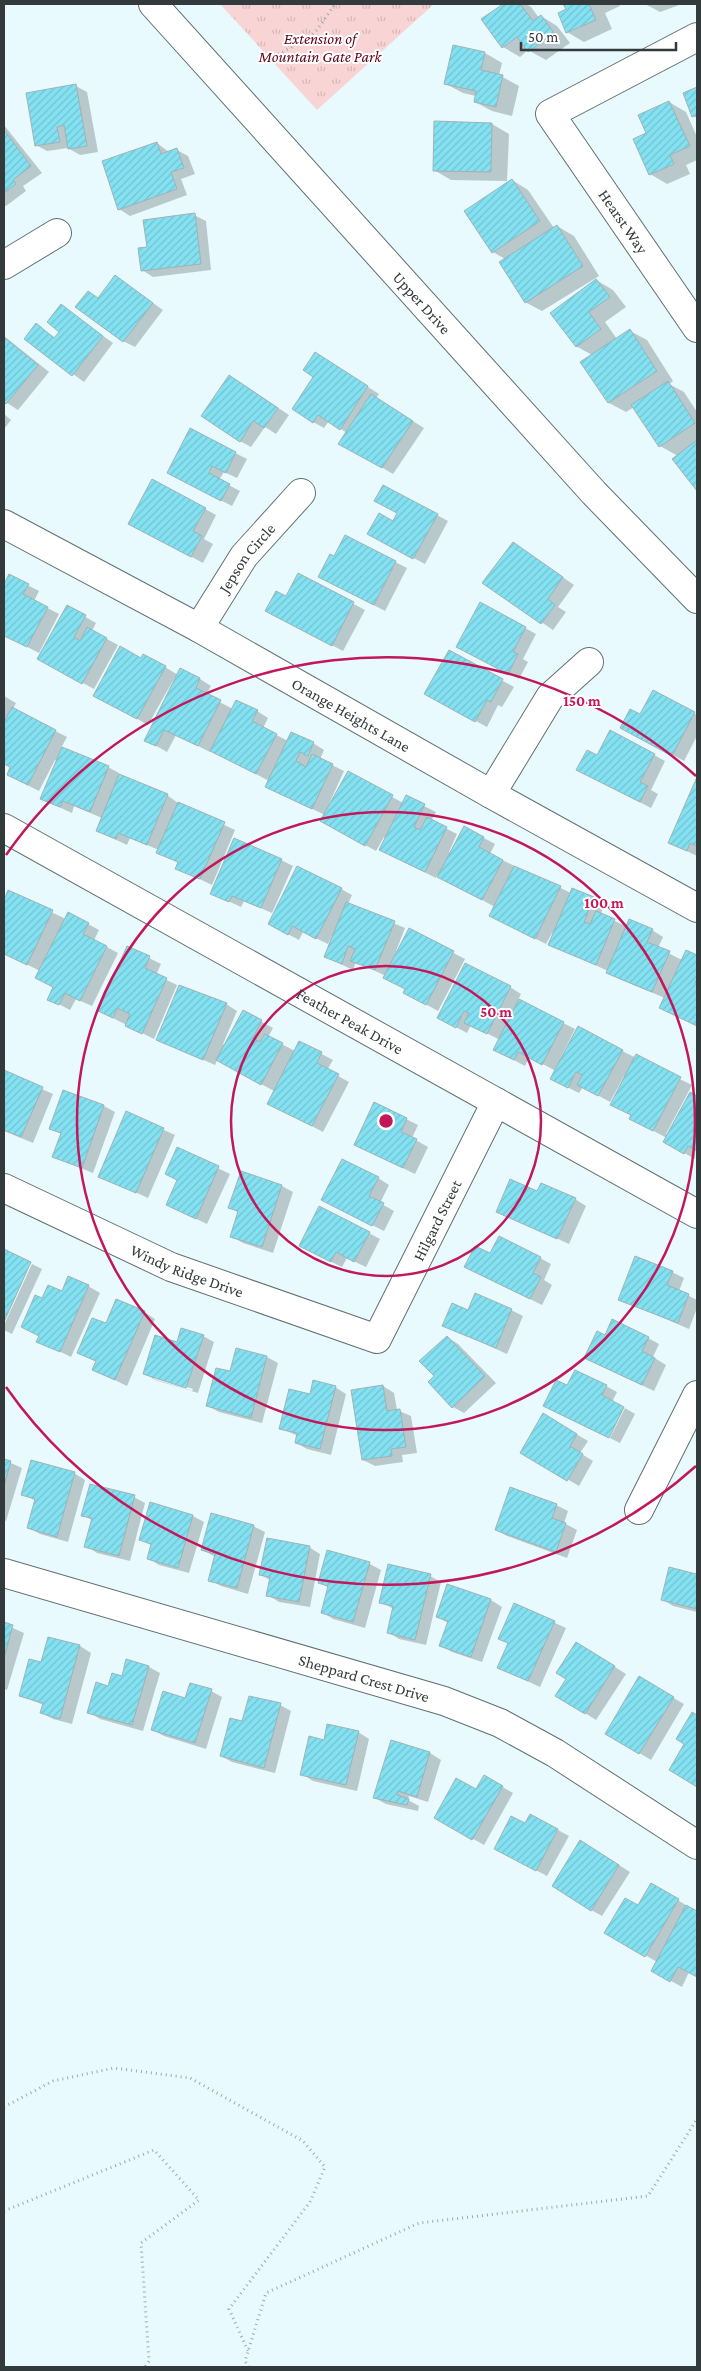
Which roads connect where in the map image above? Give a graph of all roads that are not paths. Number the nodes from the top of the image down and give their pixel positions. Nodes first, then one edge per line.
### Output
1 (153, 4) edge
2 (697, 37) edge
3 (58, 233) dead end
4 (4, 265) edge
5 (697, 328) edge
6 (301, 493) dead end
7 (4, 524) edge
8 (697, 599) edge
9 (199, 628) junction
10 (589, 662) dead end
11 (491, 794) junction
12 (4, 828) edge
13 (697, 908) edge
14 (496, 1102) junction
15 (4, 1188) edge
16 (697, 1214) edge
17 (377, 1339) joint
18 (697, 1395) edge
19 (639, 1510) dead end
20 (4, 1573) edge
21 (697, 1845) edge

1 - 8 street, Upper Drive
2 - 5 street, Hearst Way
3 - 4 street
6 - 9 street, Jepson Circle
7 - 9 street, Orange Heights Lane
9 - 11 street, Orange Heights Lane
10 - 11 street
11 - 13 street, Orange Heights Lane
12 - 14 street, Feather Peak Drive
14 - 16 street, Feather Peak Drive
14 - 17 street, Hilgard Street
15 - 17 street, Windy Ridge Drive
18 - 19 street
20 - 21 street, Sheppard Crest Drive

